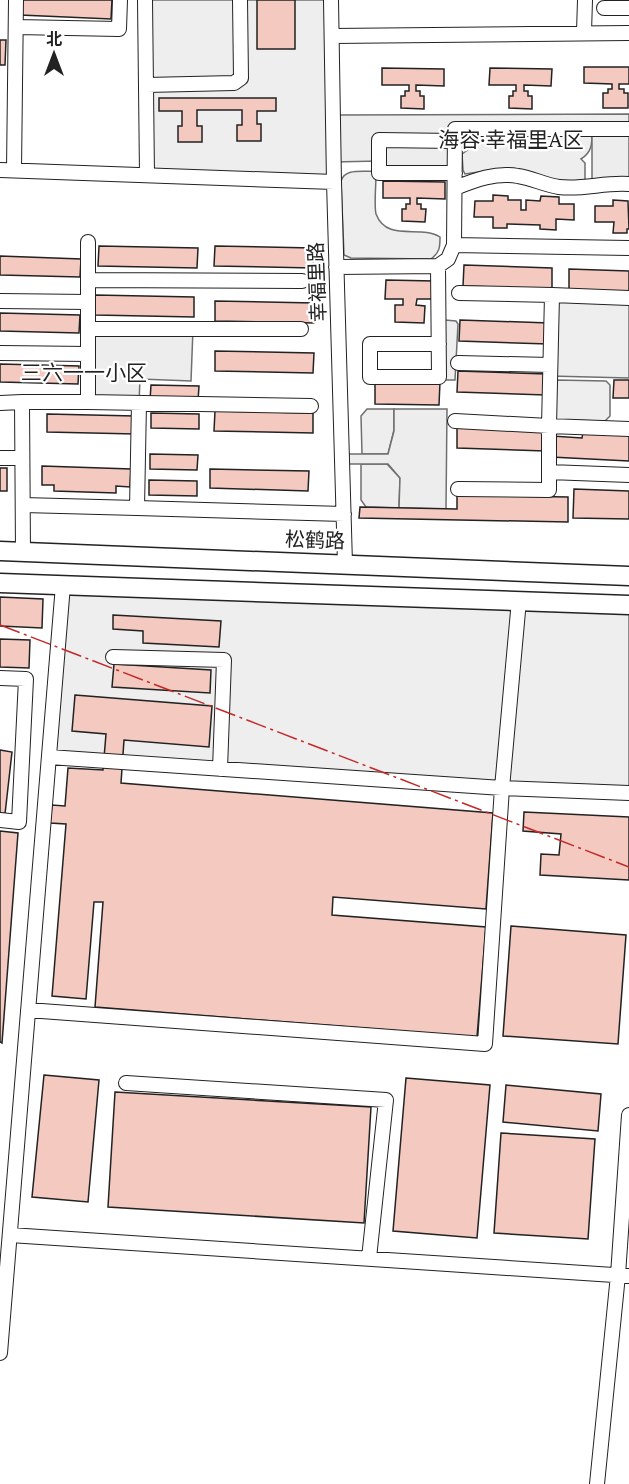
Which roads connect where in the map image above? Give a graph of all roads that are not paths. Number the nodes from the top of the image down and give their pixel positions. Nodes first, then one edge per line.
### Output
1 (16, 0) edge
2 (120, 0) edge
3 (145, 0) edge
4 (240, 0) edge
5 (331, 0) edge
6 (585, 0) edge
7 (604, 8) dead end
8 (629, 8) edge
9 (16, 27) junction
10 (584, 32) junction
11 (629, 33) edge
12 (332, 36) junction
13 (146, 85) junction
14 (629, 129) edge
15 (455, 141) junction
16 (7, 170) edge
17 (455, 173) junction
18 (147, 175) junction
19 (334, 182) junction
20 (629, 184) edge
21 (454, 188) junction
22 (88, 242) dead end
23 (454, 245) junction
24 (629, 248) edge
25 (438, 266) junction
26 (336, 267) junction
27 (88, 280) junction
28 (302, 281) dead end
29 (459, 293) dead end
30 (552, 295) junction
31 (629, 298) edge
32 (0, 301) edge
33 (88, 302) junction
34 (88, 329) junction
35 (302, 329) dead end
36 (439, 344) junction
37 (0, 352) edge
38 (88, 354) junction
39 (458, 363) dead end
40 (550, 365) junction
41 (0, 402) edge
42 (22, 402) junction
43 (88, 402) junction
44 (139, 403) junction
45 (311, 406) dead end
46 (455, 421) dead end
47 (549, 426) junction
48 (629, 429) edge
49 (0, 458) edge
50 (22, 459) junction
51 (549, 472) junction
52 (629, 475) edge
53 (458, 489) dead end
54 (22, 505) junction
55 (137, 508) junction
56 (344, 514) junction
57 (0, 551) edge
58 (23, 552) junction
59 (345, 564) junction
60 (629, 576) edge
61 (0, 583) edge
62 (63, 585) junction
63 (519, 600) junction
64 (629, 605) edge
65 (114, 657) dead end
66 (0, 678) edge
67 (49, 757) junction
68 (220, 769) junction
69 (502, 788) junction
70 (629, 793) edge
71 (0, 820) edge
72 (28, 1010) junction
73 (126, 1083) dead end
74 (629, 1115) edge
75 (10, 1234) junction
76 (369, 1258) junction
77 (623, 1276) edge
78 (0, 1353) edge
79 (597, 1484) edge

1 - 9 street
2 - 9 street
3 - 13 street
4 - 13 street
5 - 12 street, 幸福里路
6 - 10 street
7 - 8 street
9 - 16 street
10 - 11 street
10 - 12 street
12 - 19 street, 幸福里路
13 - 18 street
14 - 15 street
15 - 17 street
15 - 17 street
16 - 18 street
17 - 21 street
18 - 19 street
19 - 26 street, 幸福里路
20 - 21 street
21 - 23 street
22 - 27 street
23 - 24 street
23 - 25 street
25 - 26 street
25 - 36 street
26 - 56 street, 幸福里路
27 - 28 street
27 - 33 street
29 - 30 street
30 - 31 street
30 - 40 street
32 - 33 street
33 - 34 street
34 - 35 street
34 - 38 street
36 - 36 street
37 - 38 street
38 - 43 street
39 - 40 street
40 - 47 street
41 - 42 street
42 - 43 street
42 - 50 street
43 - 44 street
44 - 45 street
44 - 55 street
46 - 47 street
47 - 48 street
47 - 51 street
49 - 50 street
50 - 54 street
51 - 52 street
51 - 53 street
54 - 55 street
54 - 58 street
55 - 56 street
56 - 59 street, 幸福里路
57 - 58 main road, 松鹤路
58 - 59 main road, 松鹤路
59 - 60 main road, 松鹤路
61 - 62 main road
62 - 63 main road
62 - 67 street
63 - 64 main road
63 - 69 street
65 - 68 street
66 - 71 street
67 - 68 street
67 - 72 street
68 - 69 street
69 - 70 street
69 - 72 street
72 - 75 street
73 - 76 street
74 - 77 street
75 - 76 street
75 - 78 street
76 - 77 street
77 - 79 street

